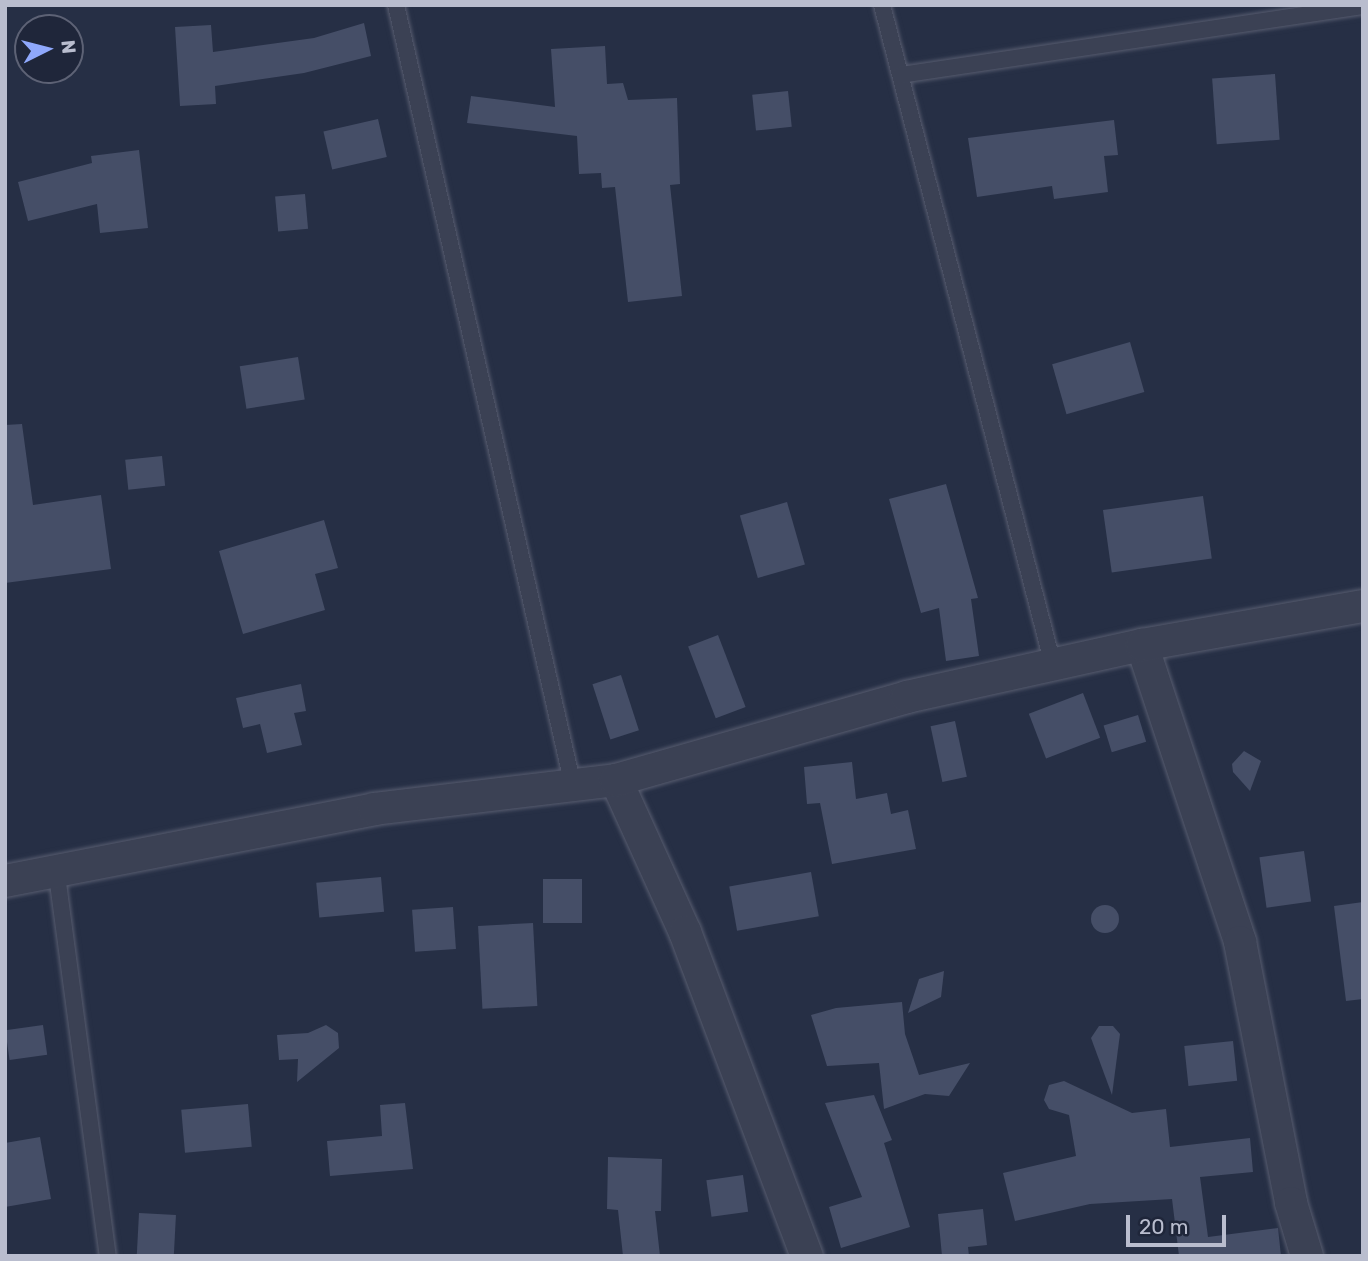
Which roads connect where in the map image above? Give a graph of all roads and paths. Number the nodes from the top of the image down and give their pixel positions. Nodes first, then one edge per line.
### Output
1 (396, 5) edge
2 (882, 5) edge
3 (1363, 6) edge
4 (901, 75) junction
5 (1363, 606) edge
6 (1142, 645) junction
7 (1053, 665) junction
8 (616, 779) junction
9 (573, 786) junction
10 (56, 868) junction
11 (5, 881) edge
12 (108, 1256) edge
13 (807, 1256) edge
14 (1307, 1256) edge

1 - 9 lane
2 - 4 lane
3 - 4 lane
4 - 7 lane
5 - 6 street
6 - 7 street
6 - 14 street
7 - 8 street
8 - 9 street
8 - 13 street
9 - 10 street
10 - 11 street
10 - 12 lane

